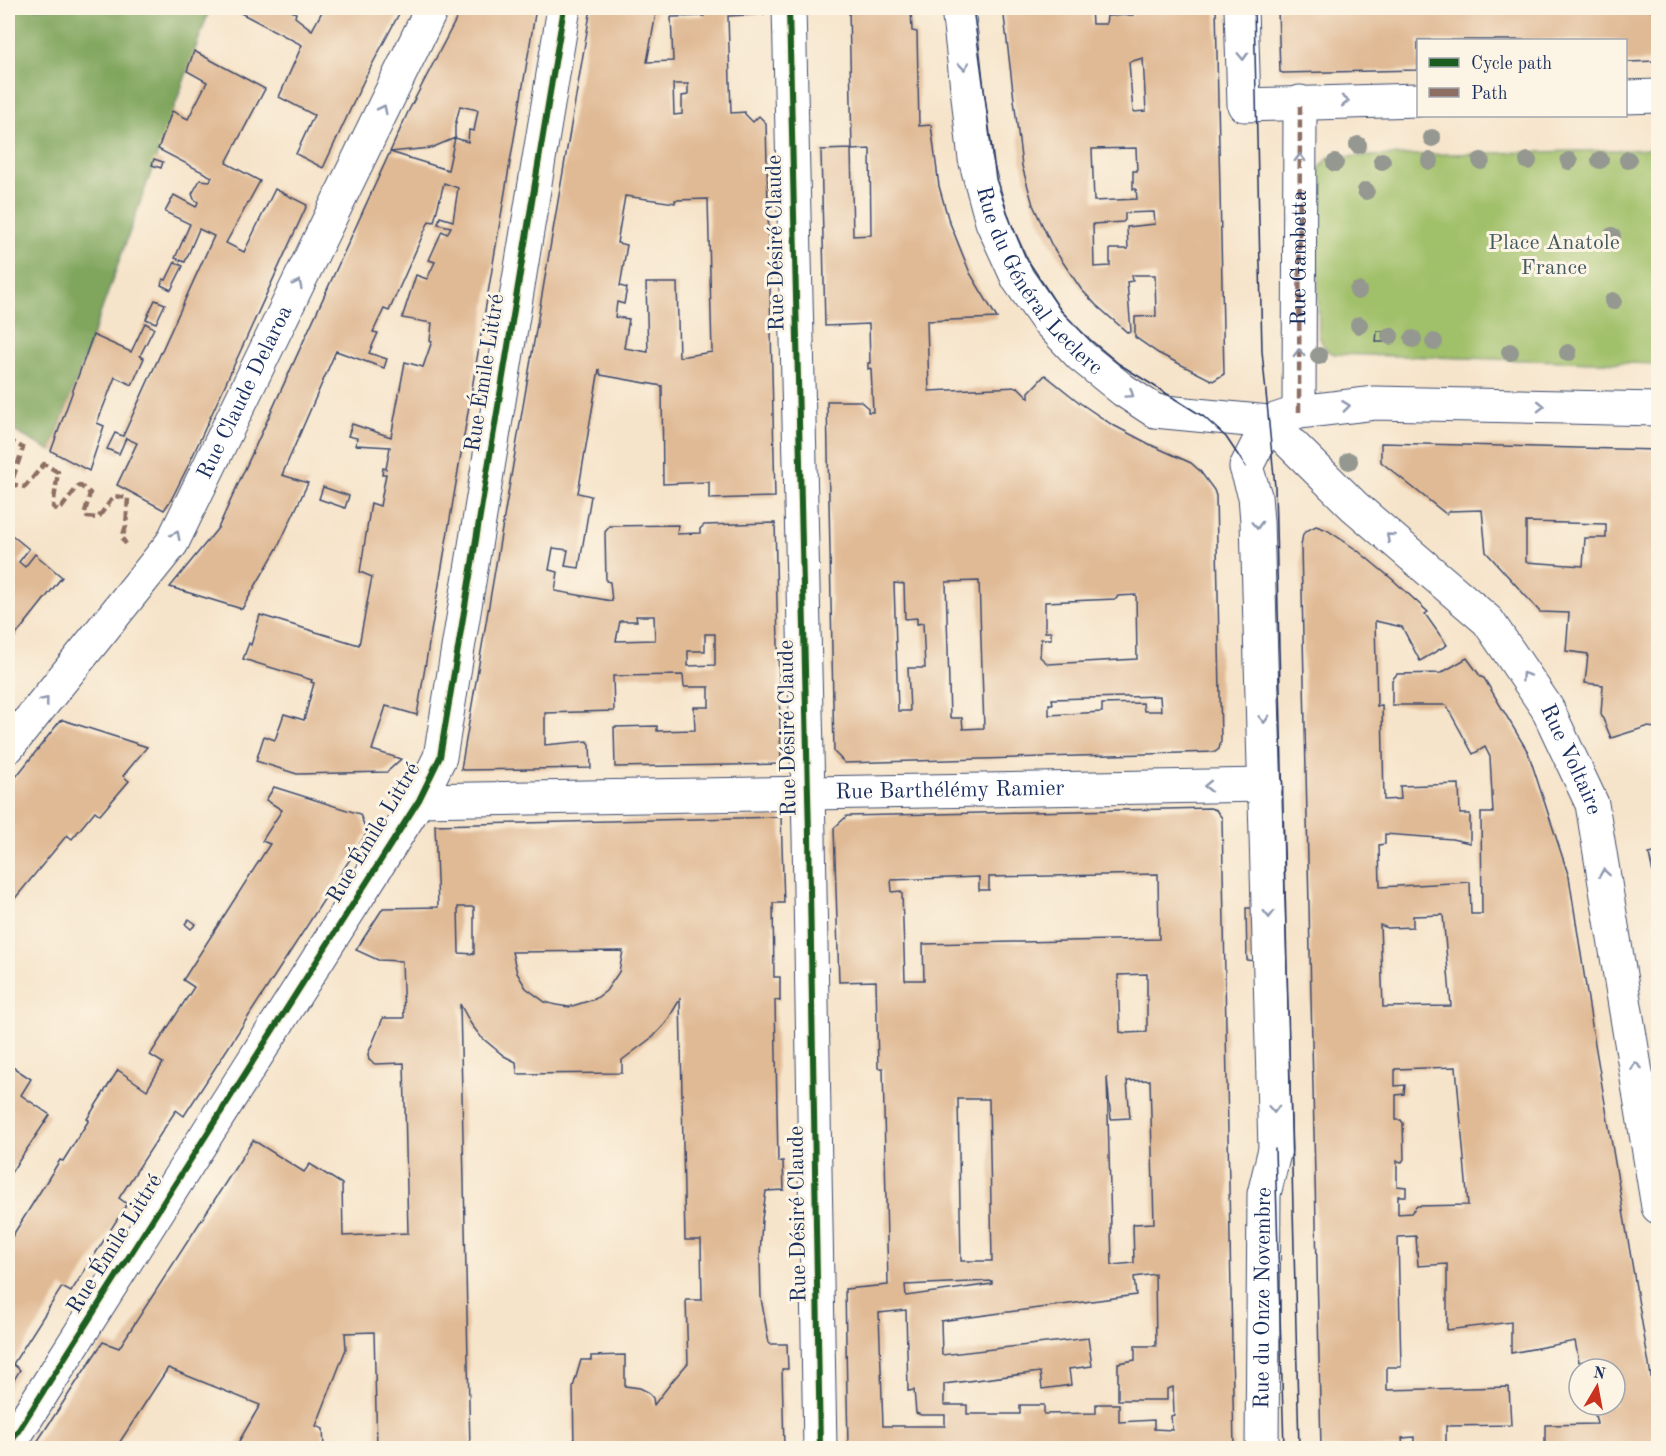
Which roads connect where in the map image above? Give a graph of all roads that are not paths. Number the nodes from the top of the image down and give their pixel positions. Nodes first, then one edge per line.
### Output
1 (432, 8) edge
2 (564, 8) edge
3 (789, 8) edge
4 (958, 8) edge
5 (1241, 8) edge
6 (1659, 96) edge
7 (1627, 97) edge
8 (1417, 100) edge
9 (1300, 102) junction
10 (1659, 409) edge
11 (1299, 412) junction
12 (1269, 422) junction
13 (8, 747) edge
14 (1266, 785) junction
15 (808, 792) junction
16 (419, 800) junction
17 (1659, 1207) edge
18 (8, 1447) edge
19 (820, 1449) edge
20 (1263, 1449) edge

13 -> 1 street, Rue Claude Delaroa
2 - 16 street, Rue Émile Littré
3 - 15 street, Rue Désiré Claude
4 -> 12 street, Rue du Général Leclerc
5 -> 9 street
6 - 7 street
9 -> 8 street
11 -> 9 street, Rue Gambetta
11 -> 10 street
11 - 12 street
12 -> 14 street, Rue du Onze Novembre
17 -> 12 street, Rue Voltaire
14 -> 15 street, Rue Barthélémy Ramier
14 -> 20 street, Rue du Onze Novembre
15 - 16 street, Rue Barthélémy Ramier
15 - 19 street, Rue Désiré Claude
16 - 18 street, Rue Émile Littré

